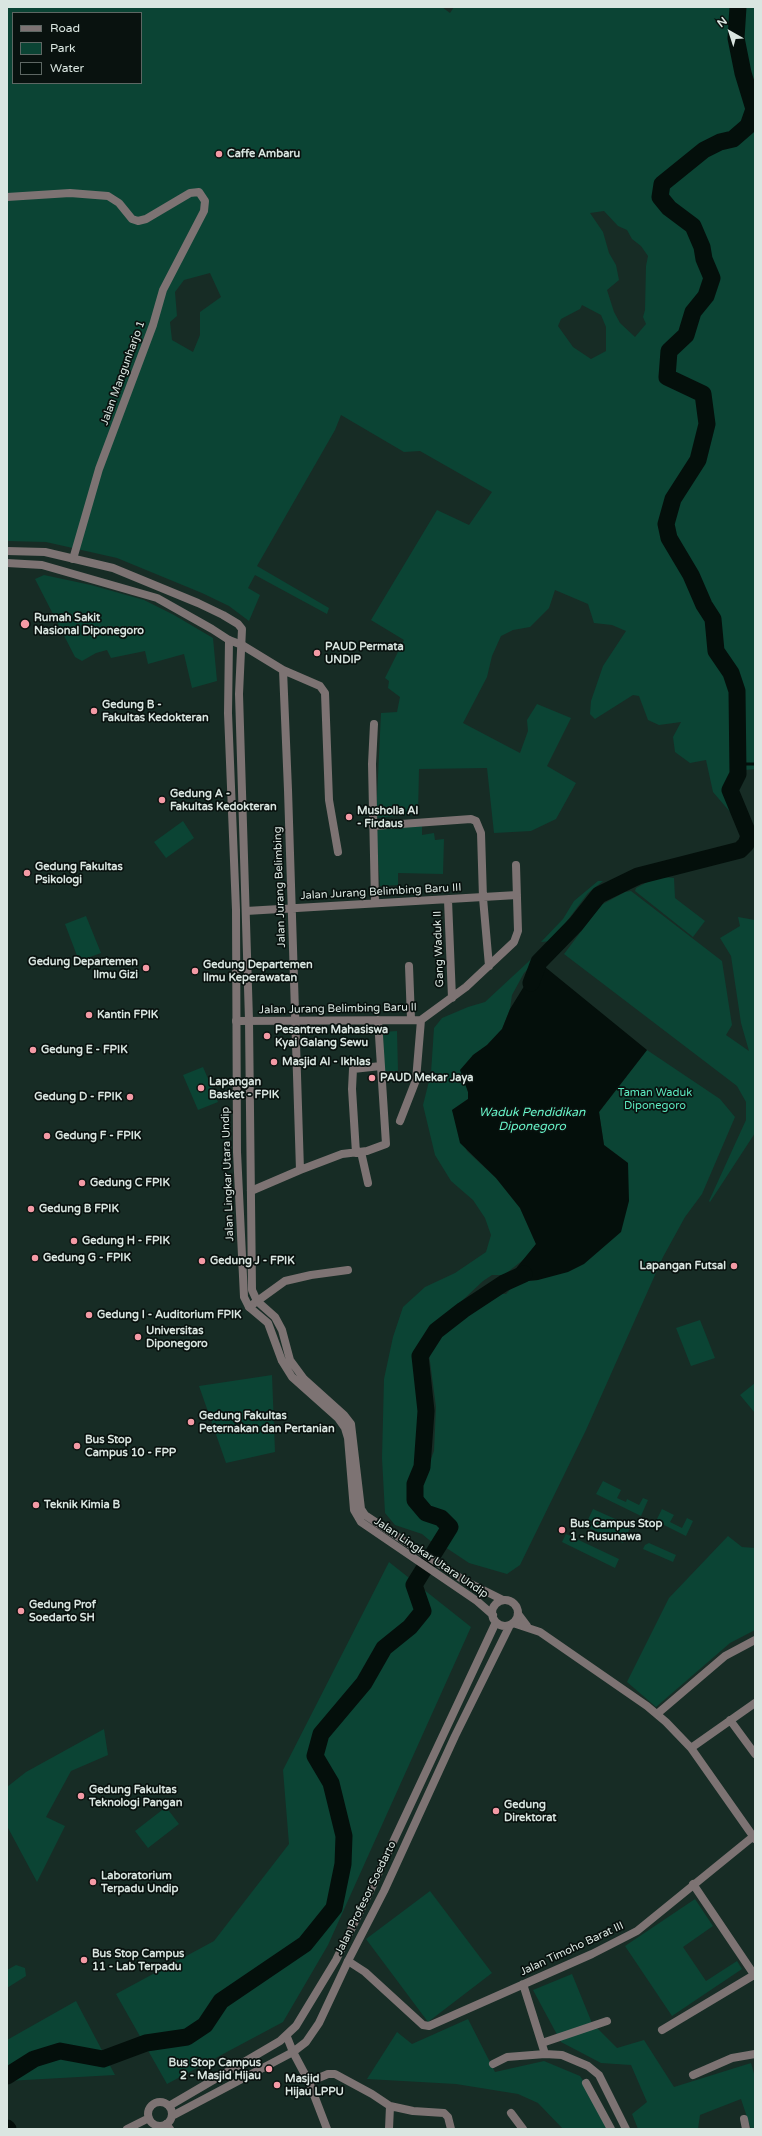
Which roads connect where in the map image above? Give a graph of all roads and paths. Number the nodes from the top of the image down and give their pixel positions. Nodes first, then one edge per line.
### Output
1 (7, 197) edge
2 (7, 551) edge
3 (73, 559) junction
4 (7, 563) edge
5 (229, 640) junction
6 (242, 645) junction
7 (283, 670) junction
8 (374, 724) dead end
9 (373, 826) junction
10 (338, 852) dead end
11 (516, 865) dead end
12 (517, 895) junction
13 (483, 898) junction
14 (448, 900) junction
15 (374, 902) junction
16 (293, 907) junction
17 (246, 911) junction
18 (409, 966) dead end
19 (489, 966) junction
20 (452, 998) junction
21 (295, 1019) junction
22 (411, 1019) junction
23 (249, 1020) junction
24 (378, 1020) junction
25 (421, 1020) junction
26 (236, 1021) junction
27 (381, 1066) junction
28 (400, 1121) dead end
29 (358, 1152) junction
30 (300, 1170) junction
31 (368, 1182) dead end
32 (251, 1191) junction
33 (348, 1270) dead end
34 (257, 1301) junction
35 (249, 1307) junction
36 (286, 1361) junction
37 (373, 1520) junction
38 (365, 1526) junction
39 (503, 1600) junction
40 (518, 1614) junction
41 (495, 1619) junction
42 (512, 1624) junction
43 (528, 1626) junction
44 (755, 1640) edge
45 (755, 1703) edge
46 (657, 1714) junction
47 (730, 1720) junction
48 (691, 1748) junction
49 (755, 1754) edge
50 (754, 1837) edge
51 (693, 1884) junction
52 (348, 1961) junction
53 (755, 1976) edge
54 (523, 1984) junction
55 (607, 2022) dead end
56 (662, 2030) dead end
57 (287, 2037) junction
58 (542, 2043) junction
59 (293, 2052) junction
60 (545, 2054) junction
61 (755, 2054) edge
62 (493, 2064) dead end
63 (694, 2075) dead end
64 (309, 2082) junction
65 (586, 2083) dead end
66 (169, 2106) junction
67 (390, 2106) junction
68 (512, 2113) dead end
69 (172, 2116) junction
70 (149, 2118) junction
71 (744, 2119) dead end
72 (161, 2127) edge
73 (127, 2129) edge
74 (327, 2129) edge
75 (389, 2129) edge
76 (451, 2129) edge
77 (523, 2129) edge
78 (611, 2129) edge
79 (626, 2129) edge
80 (746, 2129) edge

1 - 3 street, Jalan Mangunharjo 1
2 - 3 street
3 - 6 street, Jalan Lingkar Utara Undip
4 - 5 street
5 - 6 street
5 - 26 street, Jalan Lingkar Utara Undip
6 - 7 street
6 - 17 street, Jalan Lingkar Utara Undip
7 - 10 street
7 - 16 street, Jalan Jurang Belimbing
8 - 9 street
9 - 13 street
9 - 15 street
11 - 12 street, Jalan Jurang Belimbing Baru II
12 - 13 street, Jalan Jurang Belimbing Baru III
12 - 19 street, Jalan Jurang Belimbing Baru II
13 - 14 street, Jalan Jurang Belimbing Baru III
13 - 19 street
14 - 15 street, Jalan Jurang Belimbing Baru III
14 - 20 street, Gang Waduk II
15 - 16 street, Jalan Jurang Belimbing Baru III
16 - 17 street, Jalan Jurang Belimbing Baru III
16 - 21 street, Jalan Jurang Belimbing
17 - 23 street, Jalan Lingkar Utara Undip
18 - 22 street
19 - 20 street, Jalan Jurang Belimbing Baru II
20 - 25 street, Jalan Jurang Belimbing Baru II
21 - 23 street, Jalan Jurang Belimbing Baru II
21 - 24 street, Jalan Jurang Belimbing Baru II
21 - 30 street, Jalan Jurang Belimbing
22 - 24 street, Jalan Jurang Belimbing Baru II
22 - 25 street, Jalan Jurang Belimbing Baru II
23 - 26 street, Jalan Jurang Belimbing Baru II
23 - 32 street, Jalan Lingkar Utara Undip
24 - 27 street
25 - 28 street
26 - 35 street, Jalan Lingkar Utara Undip
27 - 29 street
27 - 29 street
29 - 30 street
29 - 31 street
30 - 32 street
32 - 34 street, Jalan Lingkar Utara Undip
33 - 34 street
34 - 35 street
34 - 36 street, Jalan Lingkar Utara Undip
35 - 36 street, Jalan Lingkar Utara Undip
36 - 37 street, Jalan Lingkar Utara Undip
36 - 38 street, Jalan Lingkar Utara Undip
37 - 38 street
37 - 39 street, Jalan Lingkar Utara Undip
38 - 41 street, Jalan Lingkar Utara Undip
39 - 40 street
39 - 41 street
40 - 42 street
40 - 43 street, Jalan Timoho Barat III
41 - 42 street
41 - 57 street, Jalan Profesor Soedarto
42 - 43 street, Jalan Timoho Barat III
42 - 52 street, Jalan Profesor Soedarto
43 - 46 street, Jalan Timoho Barat III
44 - 46 street
45 - 47 street
46 - 48 street, Jalan Timoho Barat III
47 - 48 street
47 - 49 street
48 - 50 street, Jalan Timoho Barat III
50 - 51 street, Jalan Timoho Barat III
51 - 53 street
51 - 54 street, Jalan Timoho Barat III
52 - 54 street, Jalan Timoho Barat III
52 - 59 street, Jalan Profesor Soedarto
53 - 56 street
54 - 58 street
55 - 58 street
57 - 59 street
57 - 66 street, Jalan Profesor Soedarto
58 - 60 street
59 - 64 street
59 - 69 street, Jalan Profesor Soedarto
60 - 62 street
60 - 79 street
61 - 63 street
64 - 67 street
64 - 74 street
65 - 78 street
66 - 69 street
66 - 70 street, Jalan Profesor Soedarto
67 - 75 street
67 - 76 street
68 - 77 street
69 - 72 street, Jalan Profesor Soedarto
70 - 72 street, Jalan Profesor Soedarto
70 - 73 street
71 - 80 street

